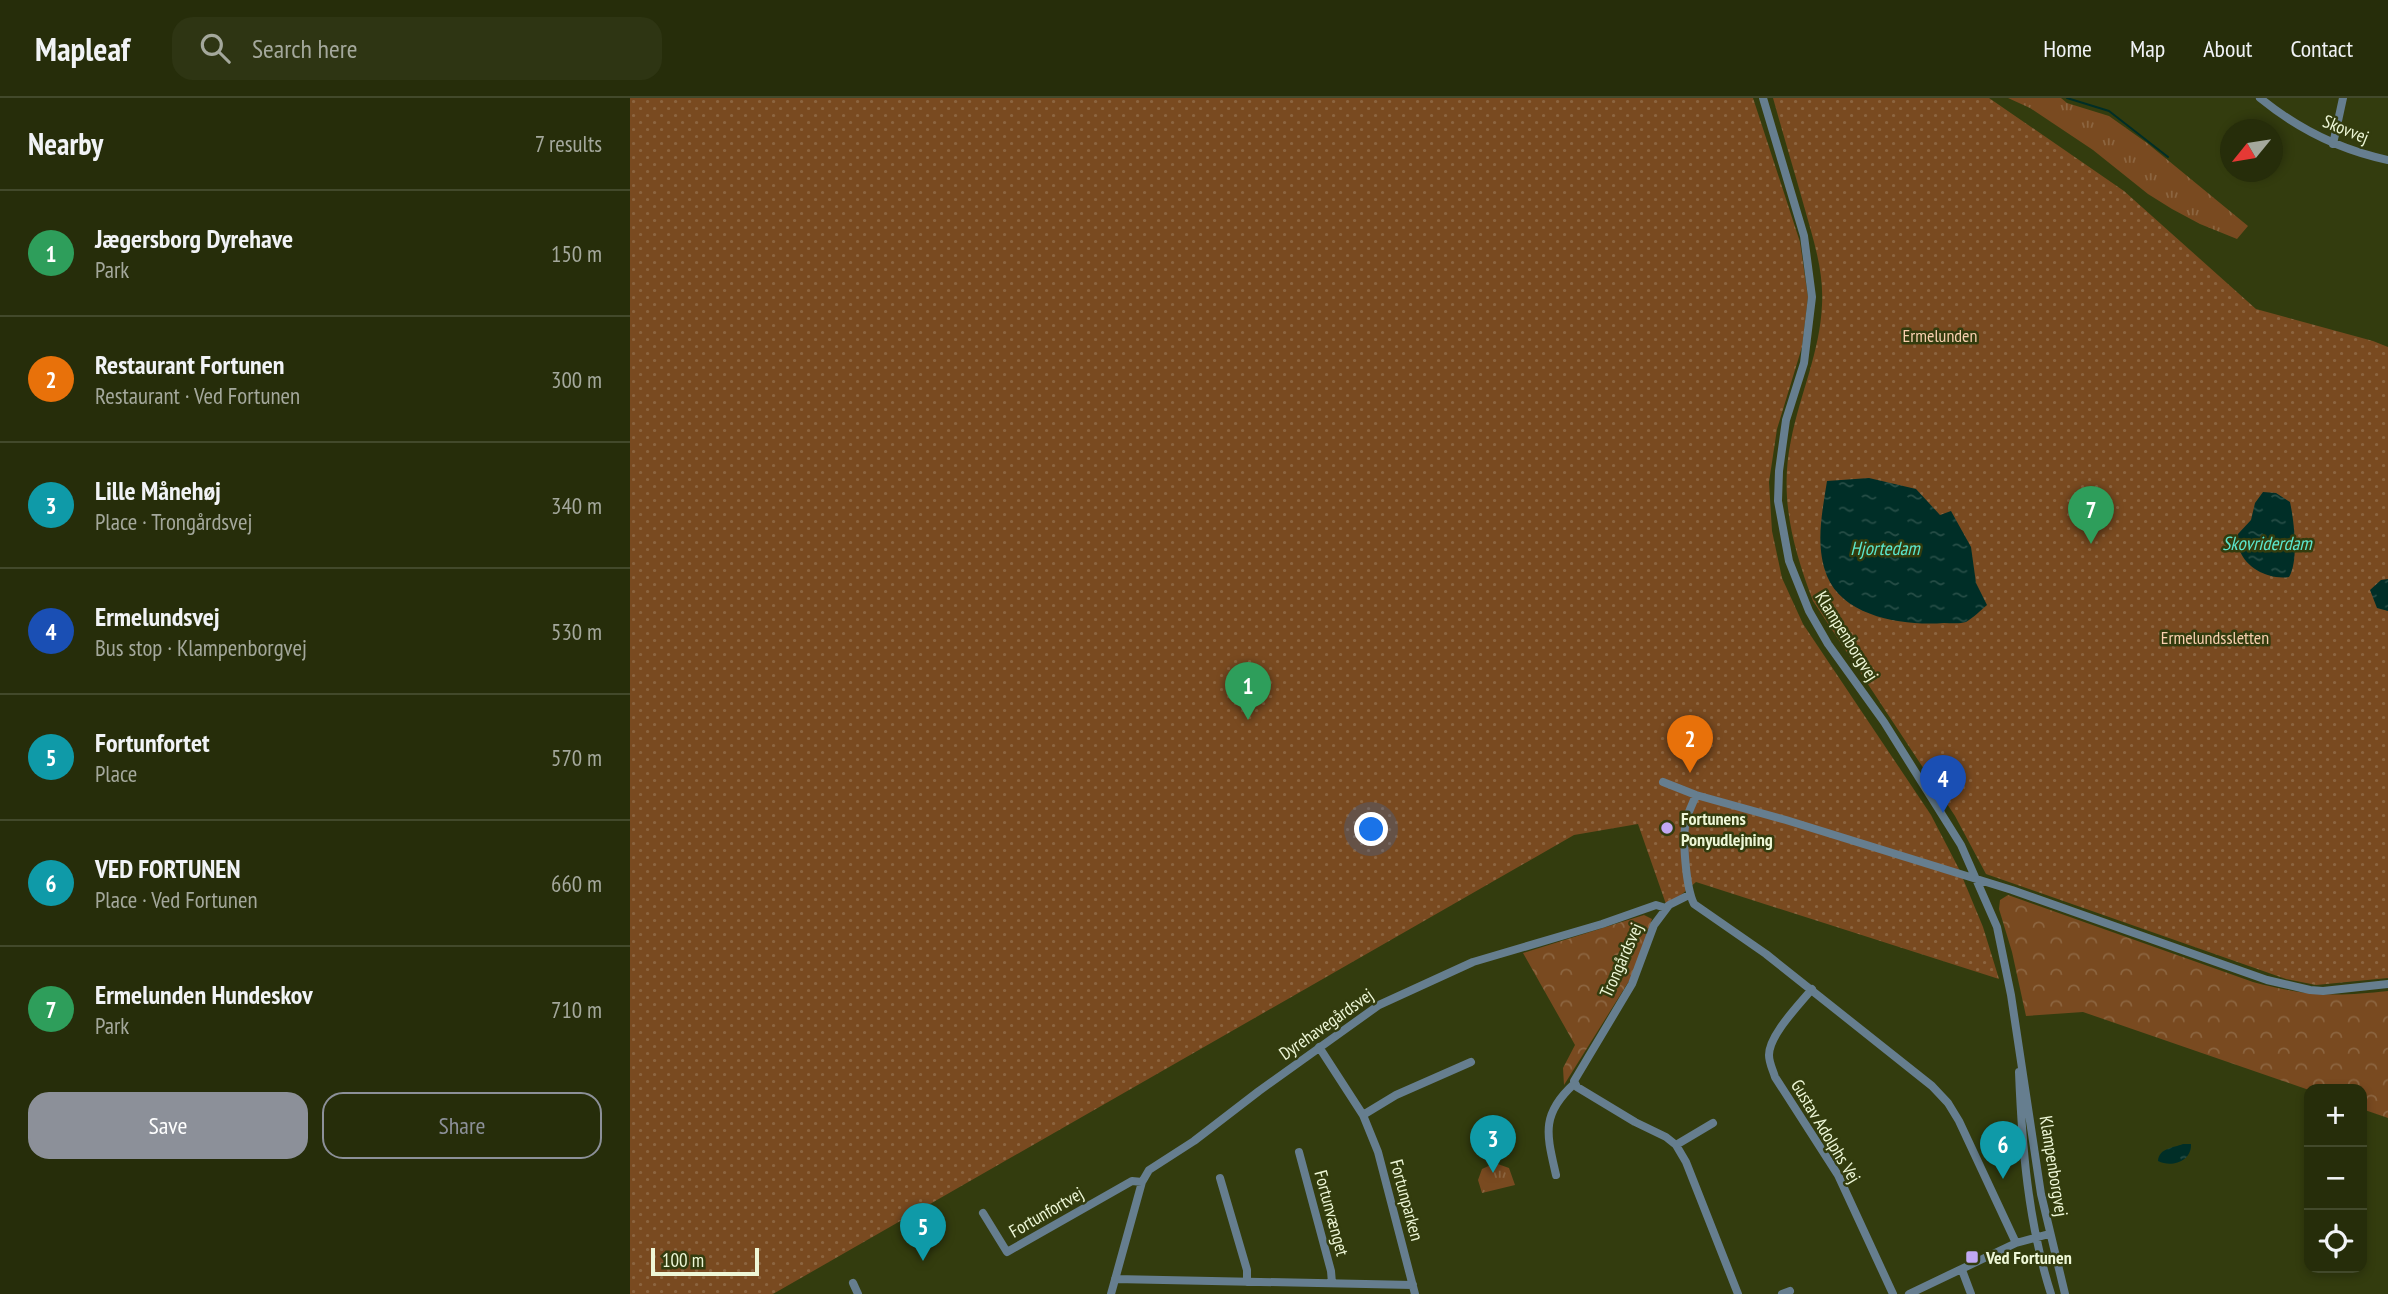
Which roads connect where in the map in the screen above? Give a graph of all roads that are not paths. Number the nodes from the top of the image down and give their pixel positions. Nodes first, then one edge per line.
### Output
1 (1763, 98) edge
2 (2260, 98) edge
3 (2343, 98) edge
4 (2333, 144) junction
5 (2388, 160) edge
6 (1663, 782) dead end
7 (1696, 795) junction
8 (1979, 881) junction
9 (1689, 895) junction
10 (1666, 908) junction
11 (2388, 985) edge
12 (1812, 989) junction
13 (2018, 1041) junction
14 (1319, 1047) junction
15 (1471, 1062) dead end
16 (1574, 1084) junction
17 (1363, 1115) junction
18 (1713, 1123) dead end
19 (1676, 1145) junction
20 (1299, 1152) dead end
21 (1556, 1175) dead end
22 (1220, 1178) dead end
23 (1142, 1182) junction
24 (983, 1213) dead end
25 (2049, 1234) junction
26 (2035, 1238) junction
27 (2017, 1243) junction
28 (1962, 1270) junction
29 (1115, 1279) junction
30 (1247, 1282) junction
31 (853, 1283) dead end
32 (1332, 1283) junction
33 (1414, 1289) edge
34 (858, 1294) edge
35 (1111, 1294) edge
36 (1738, 1294) edge
37 (1893, 1294) edge
38 (1909, 1294) edge
39 (1971, 1294) edge
40 (2051, 1294) edge
41 (2065, 1294) edge

1 - 8 street, Klampenborgvej
2 - 4 street, Skovvej
3 - 4 street
4 - 5 street, Skovvej
6 - 7 street
7 - 8 street
7 - 9 street
8 - 11 street
8 - 13 street, Klampenborgvej
9 - 10 street
9 - 12 street
10 - 14 street, Dyrehavegårdsvej
10 - 16 street, Trongårdsvej
12 - 27 street
12 - 37 street, Gustav Adolphs Vej
13 - 25 street, Klampenborgvej
13 - 26 street, Klampenborgvej
14 - 17 street, Fortunparken
14 - 23 street, Dyrehavegårdsvej
15 - 17 street
16 - 19 street
16 - 21 street, Trongårdsvej
17 - 33 street, Fortunparken
18 - 19 street
19 - 36 street
20 - 32 street, Fortunvænget
22 - 30 street
23 - 24 street, Fortunfortvej
23 - 29 street
25 - 26 street
25 - 41 street, Klampenborgvej
26 - 27 street
26 - 40 street, Klampenborgvej
27 - 28 street
28 - 38 street
28 - 39 street
29 - 30 street, Fortunvænget
29 - 35 street
30 - 32 street, Fortunvænget
31 - 34 street
32 - 33 street, Fortunvænget

